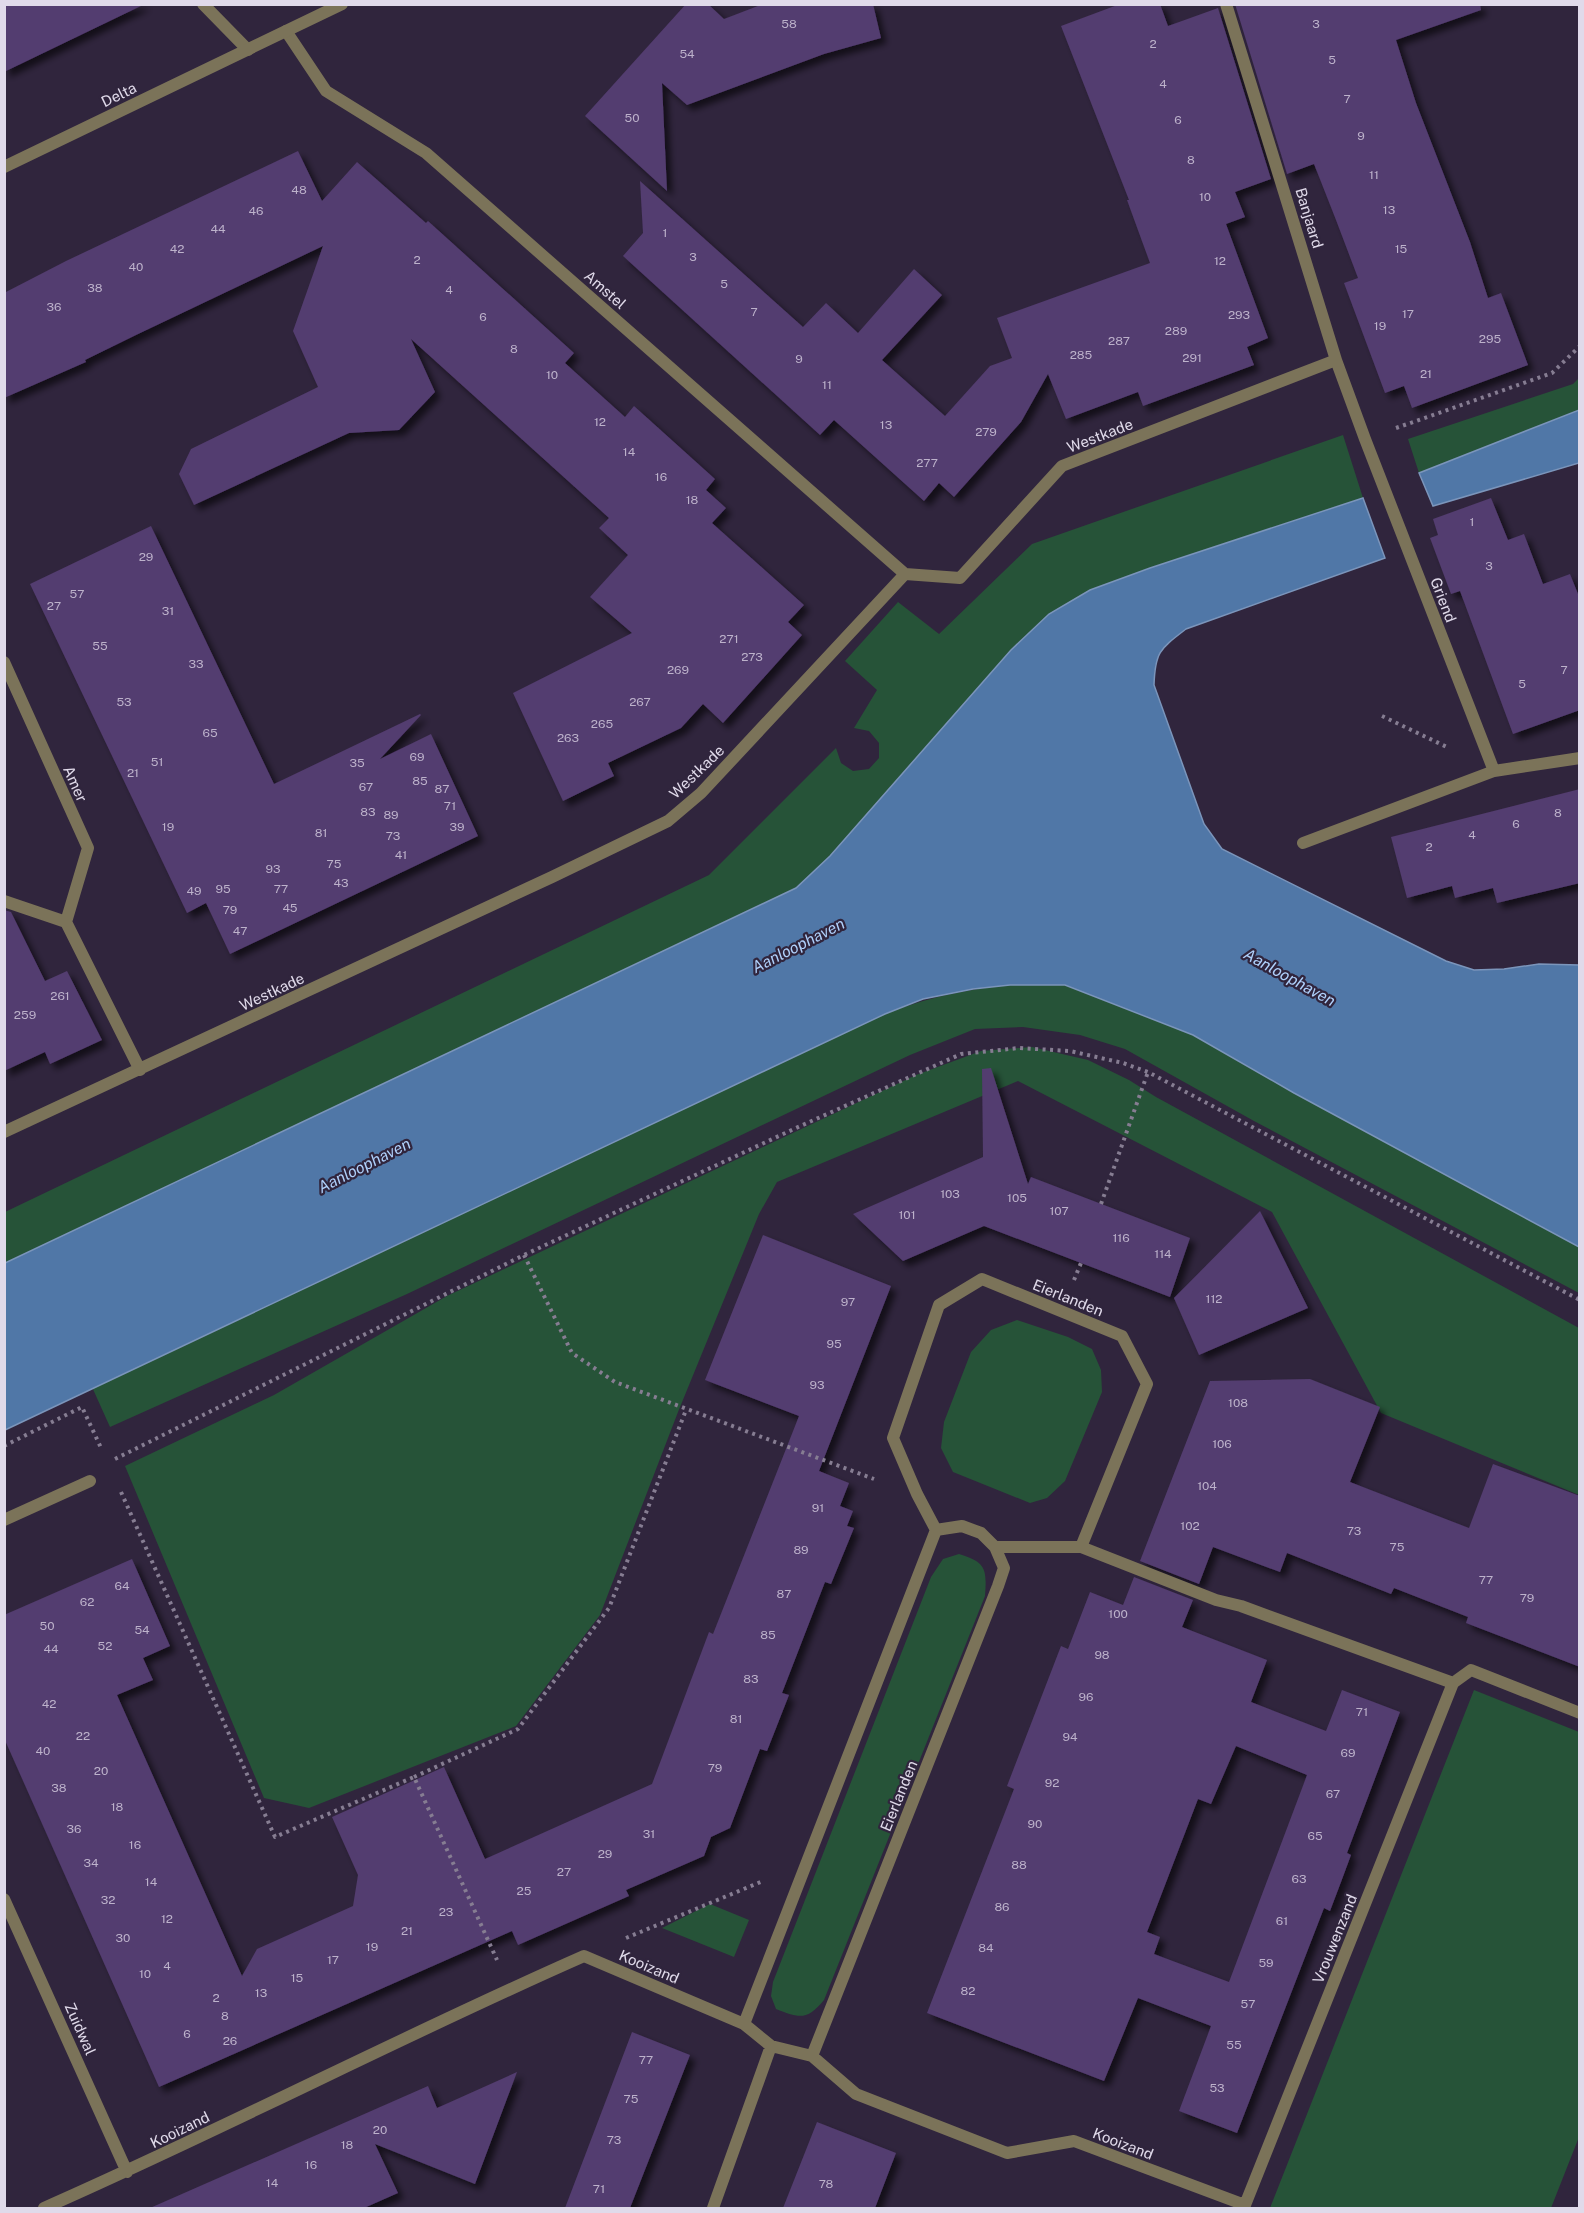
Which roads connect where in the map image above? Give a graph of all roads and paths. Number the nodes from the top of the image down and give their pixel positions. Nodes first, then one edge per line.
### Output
1 (203, 4) edge
2 (342, 4) edge
3 (1226, 4) edge
4 (286, 32) junction
5 (248, 50) junction
6 (4, 167) edge
7 (1580, 346) edge
8 (1336, 360) junction
9 (1365, 440) junction
10 (906, 574) junction
11 (4, 662) edge
12 (1382, 716) dead end
13 (1415, 730) dead end
14 (1580, 758) edge
15 (1494, 771) junction
16 (1303, 843) dead end
17 (4, 901) edge
18 (66, 922) junction
19 (140, 1070) junction
20 (1148, 1072) junction
21 (4, 1132) edge
22 (1101, 1203) dead end
23 (524, 1254) junction
24 (1580, 1300) edge
25 (686, 1410) junction
26 (4, 1446) edge
27 (103, 1453) dead end
28 (108, 1463) dead end
29 (90, 1481) dead end
30 (117, 1485) dead end
31 (917, 1494) junction
32 (4, 1520) edge
33 (936, 1530) junction
34 (995, 1547) junction
35 (1081, 1547) junction
36 (1453, 1683) junction
37 (1580, 1713) edge
38 (414, 1777) junction
39 (804, 1864) junction
40 (4, 1899) edge
41 (584, 1956) junction
42 (510, 1988) junction
43 (744, 2024) junction
44 (771, 2046) junction
45 (812, 2056) junction
46 (127, 2172) junction
47 (1244, 2207) edge
48 (44, 2208) edge
49 (713, 2208) edge

1 - 5 street
2 - 4 street, Delta
3 - 8 street, Banjaard
4 - 5 street, Delta
4 - 10 street, Amstel
5 - 6 street, Delta
7 - 9 path
8 - 9 street, Banjaard
8 - 10 street, Westkade
9 - 15 street, Griend
10 - 19 street, Westkade
11 - 18 street, Amer
12 - 13 path
14 - 15 street
15 - 16 street
17 - 18 street
18 - 19 street
19 - 21 street, Westkade
20 - 22 path
20 - 23 path
20 - 24 path
23 - 25 path
23 - 28 path
25 - 31 path
25 - 38 path
26 - 27 path
29 - 32 street
30 - 38 path
31 - 33 street, Eierlanden
31 - 35 street, Eierlanden
33 - 34 street
33 - 39 street
34 - 35 street
34 - 45 street, Eierlanden
35 - 36 street
36 - 37 street
36 - 47 street, Vrouwenzand
38 - 42 path
39 - 41 path
39 - 43 street
40 - 46 street, Zuidwal
41 - 42 street, Kooizand
41 - 43 street, Kooizand
42 - 46 street, Kooizand
43 - 44 street, Kooizand
44 - 45 street, Kooizand
44 - 49 street
45 - 47 street, Kooizand
46 - 48 street, Kooizand

